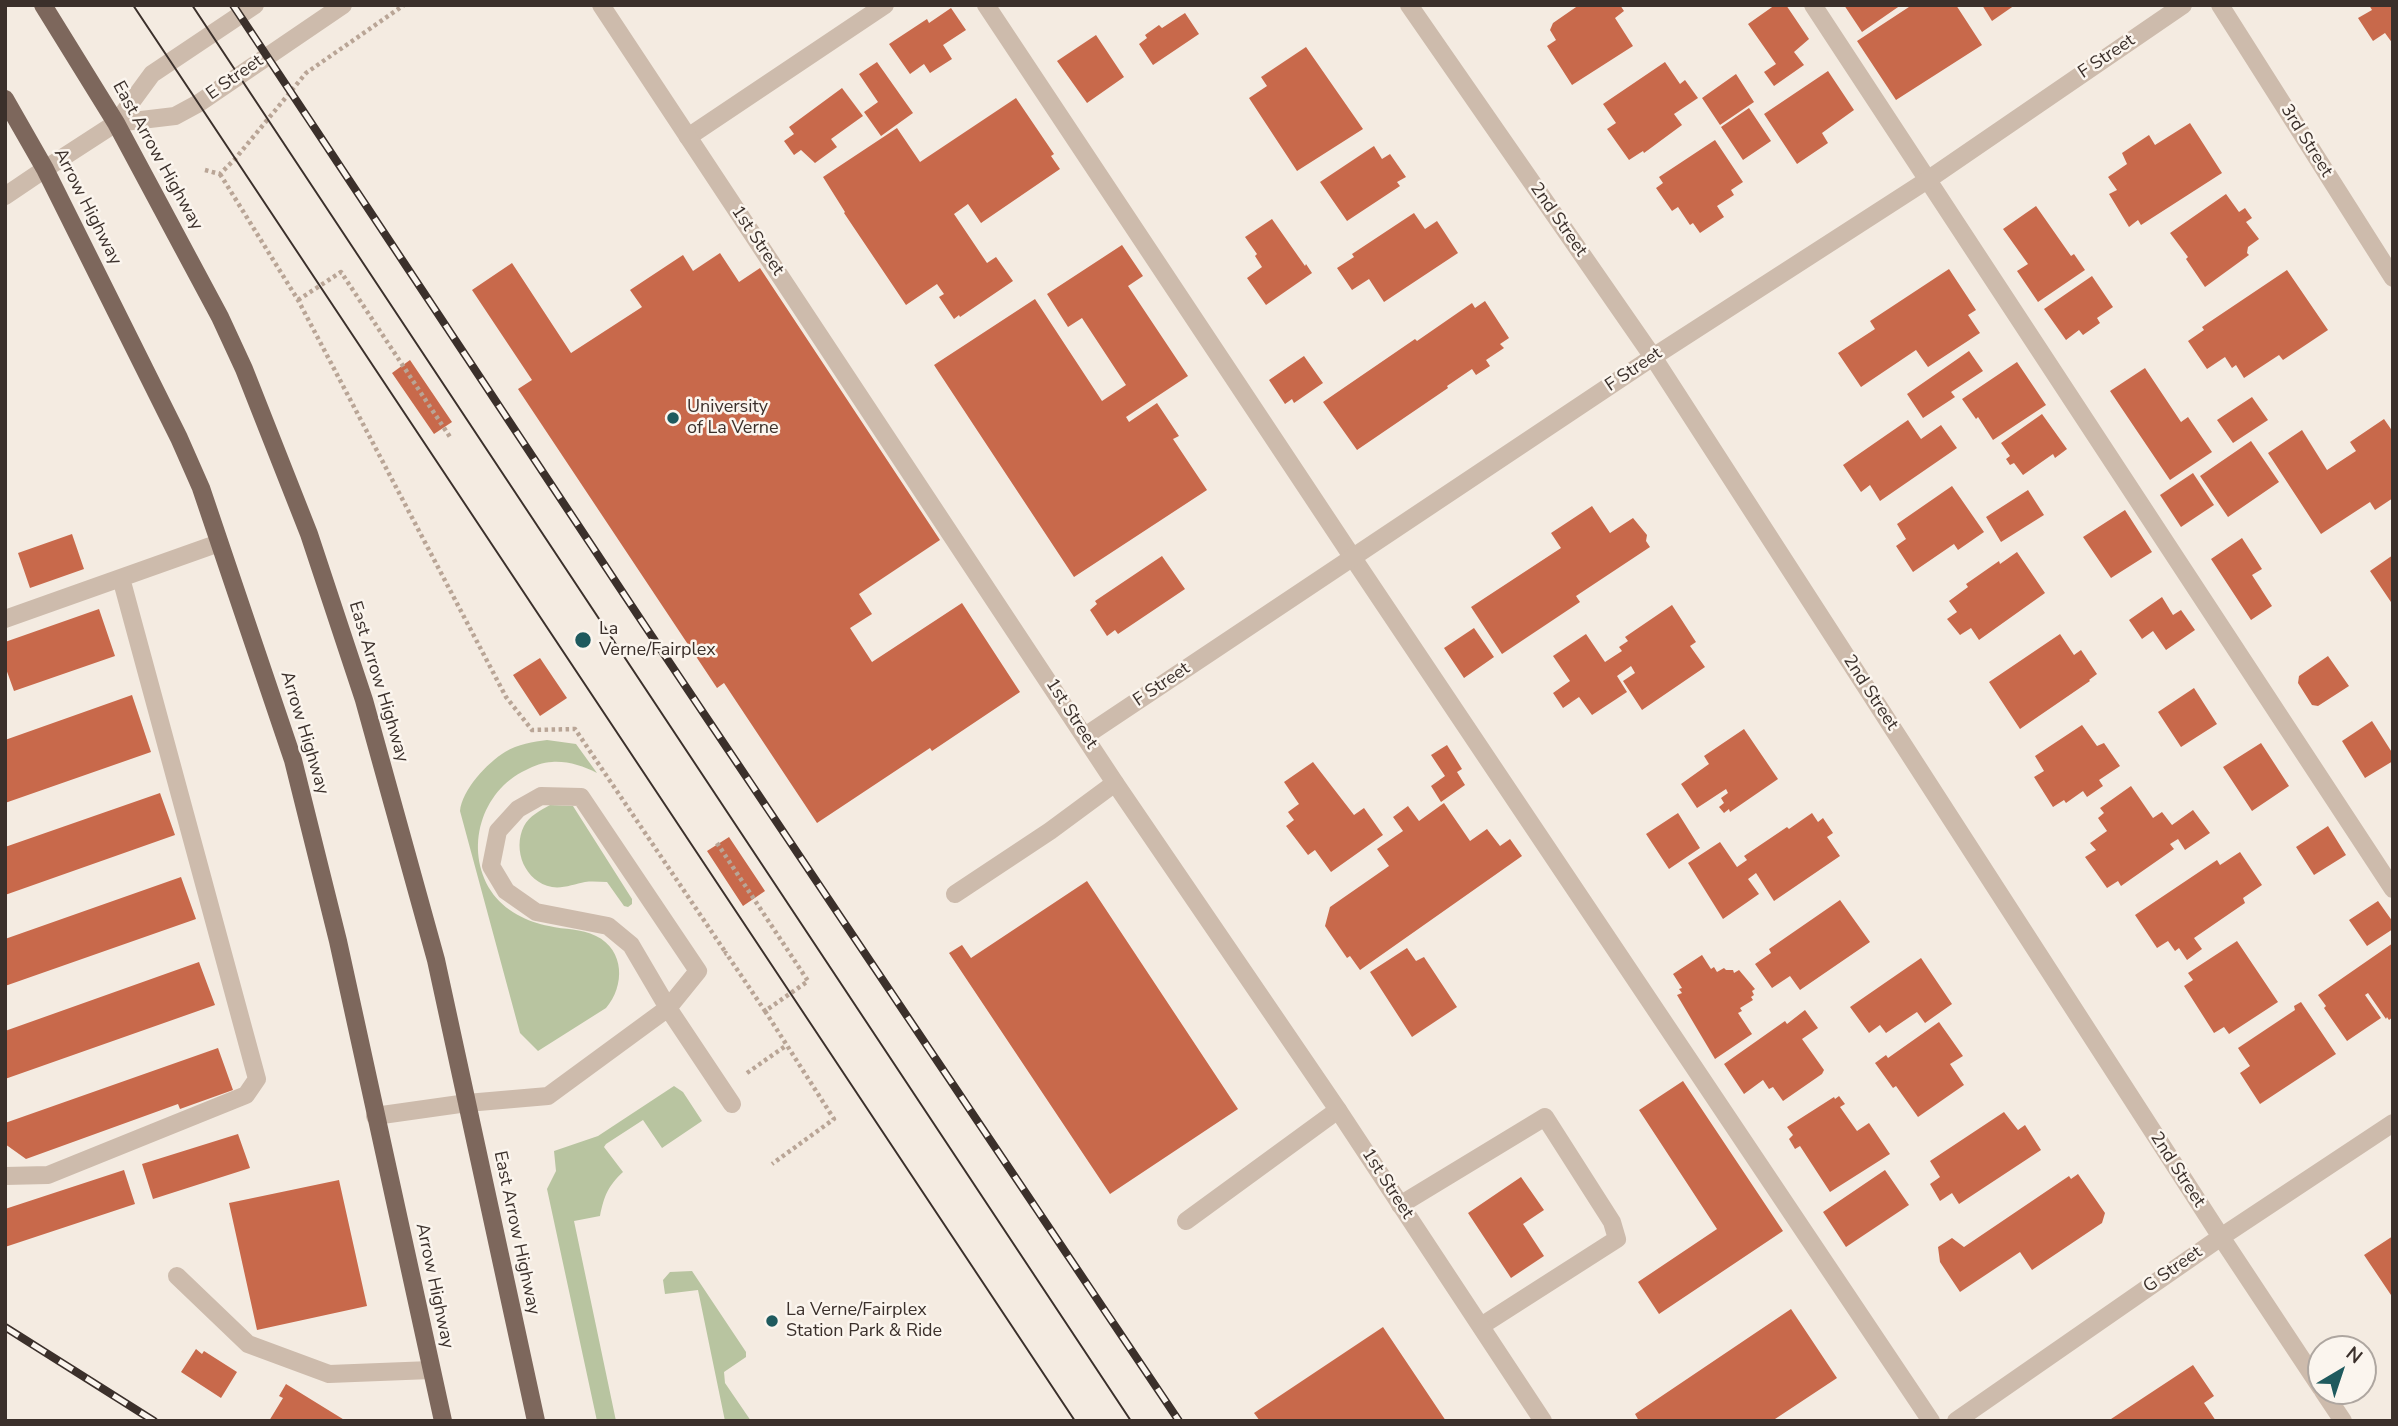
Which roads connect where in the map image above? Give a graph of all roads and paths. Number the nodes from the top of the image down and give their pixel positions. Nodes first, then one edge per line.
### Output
1 (43, 5) edge
2 (255, 5) edge
3 (343, 5) edge
4 (404, 5) edge
5 (601, 5) edge
6 (885, 5) edge
7 (986, 5) edge
8 (1409, 5) edge
9 (1813, 5) edge
10 (2183, 5) edge
11 (2220, 5) edge
12 (5, 99) edge
13 (116, 123) junction
14 (688, 137) junction
15 (45, 169) junction
16 (205, 170) dead end
17 (220, 174) junction
18 (1929, 179) junction
19 (5, 196) edge
20 (2393, 278) edge
21 (298, 300) junction
22 (1653, 357) junction
23 (450, 437) dead end
24 (219, 542) junction
25 (1353, 558) junction
26 (121, 578) junction
27 (5, 619) edge
28 (1085, 736) junction
29 (1115, 783) junction
30 (717, 842) dead end
31 (2393, 889) edge
32 (955, 894) dead end
33 (726, 953) junction
34 (698, 971) junction
35 (668, 1008) junction
36 (765, 1011) junction
37 (467, 1103) junction
38 (732, 1104) dead end
39 (1338, 1110) junction
40 (375, 1116) junction
41 (2393, 1123) edge
42 (772, 1164) dead end
43 (5, 1176) edge
44 (1400, 1205) junction
45 (1186, 1222) dead end
46 (2221, 1237) junction
47 (177, 1276) dead end
48 (1481, 1326) junction
49 (2307, 1366) edge
50 (431, 1370) junction
51 (2332, 1405) edge
52 (443, 1421) edge
53 (536, 1421) edge
54 (1543, 1421) edge
55 (1931, 1421) edge
56 (1956, 1421) edge
57 (2343, 1421) edge

1 - 13 main road, East Arrow Highway
2 - 13 street, E Street
3 - 13 street, E Street
4 - 17 path
5 - 14 street, 1st Street
6 - 14 street
7 - 25 street
8 - 22 street, 2nd Street
9 - 18 street
10 - 18 street, F Street
11 - 20 street, 3rd Street
12 - 15 main road, Arrow Highway
13 - 15 street, E Street
13 - 37 main road, East Arrow Highway
14 - 28 street, 1st Street
15 - 19 street, E Street
15 - 24 main road, Arrow Highway
16 - 17 path
17 - 21 path
18 - 22 street, F Street
18 - 31 street
21 - 23 path
21 - 33 path
22 - 25 street, F Street
22 - 46 street, 2nd Street
24 - 26 street
24 - 40 main road, Arrow Highway
25 - 28 street, F Street
25 - 55 street
26 - 27 street
26 - 43 street
28 - 29 street, 1st Street
29 - 32 street
29 - 39 street, 1st Street
30 - 36 path
33 - 34 path
33 - 36 path
34 - 35 street
34 - 35 street
35 - 37 street
35 - 38 street
36 - 42 path
37 - 40 street
37 - 53 main road, East Arrow Highway
39 - 44 street, 1st Street
39 - 45 street
40 - 50 main road, Arrow Highway
41 - 46 street, G Street
44 - 48 street, 1st Street
44 - 48 street
46 - 49 street, 2nd Street
46 - 56 street, G Street
47 - 50 street
48 - 54 street, 1st Street
50 - 52 main road, Arrow Highway
51 - 57 street, 2nd Street

